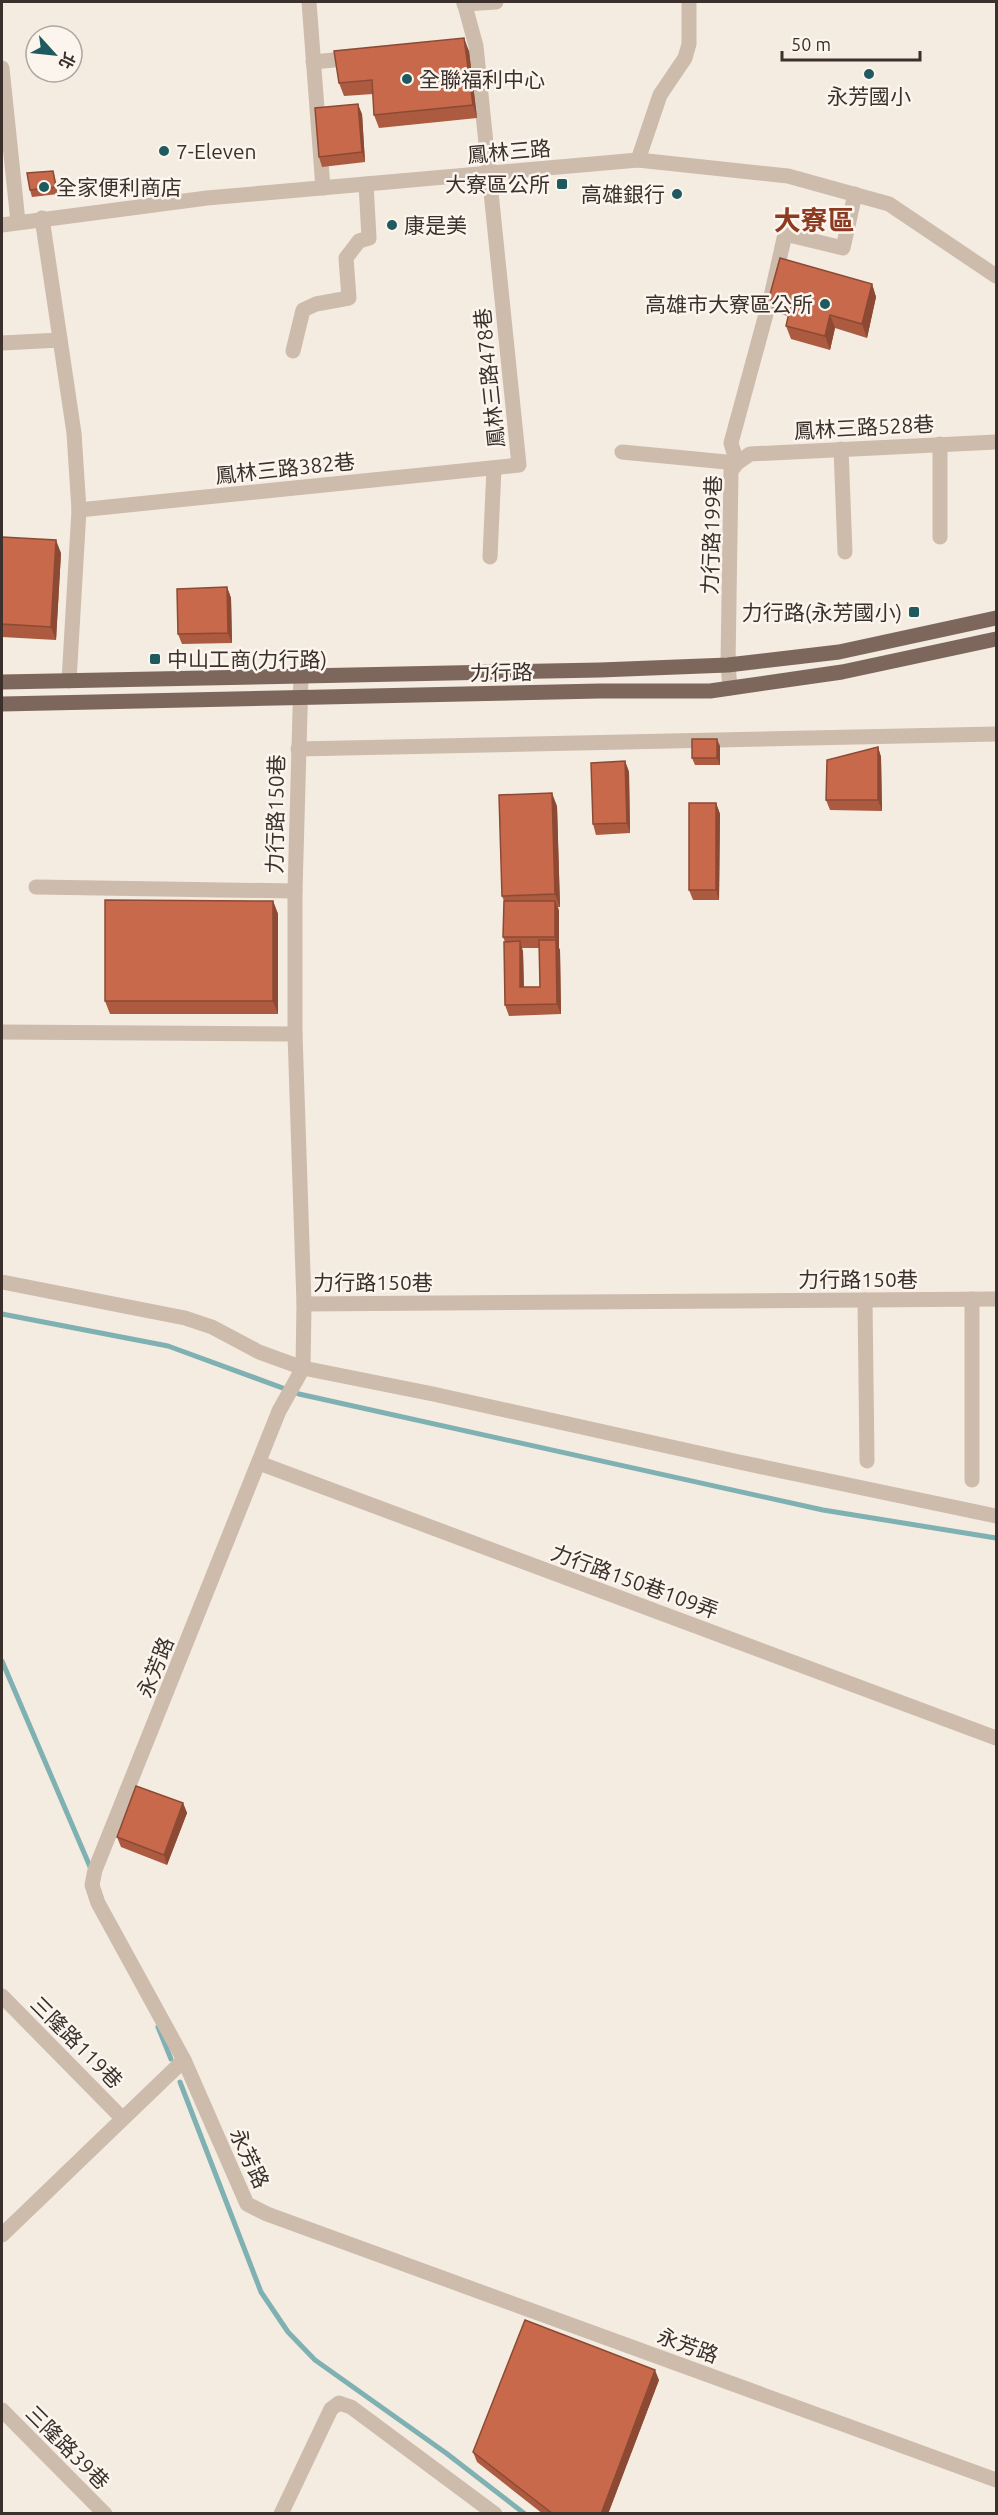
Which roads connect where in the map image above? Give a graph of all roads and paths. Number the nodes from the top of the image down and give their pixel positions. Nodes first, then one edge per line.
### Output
1 (309, 2) edge
2 (496, 2) edge
3 (689, 2) edge
4 (464, 3) edge
5 (371, 56) edge
6 (313, 62) junction
7 (2, 68) edge
8 (638, 160) junction
9 (490, 173) junction
10 (366, 184) junction
11 (322, 188) junction
12 (855, 194) junction
13 (42, 218) junction
14 (18, 222) junction
15 (2, 225) edge
16 (996, 276) edge
17 (60, 340) junction
18 (2, 343) edge
19 (293, 351) dead end
20 (996, 442) edge
21 (940, 444) junction
22 (841, 449) junction
23 (622, 452) dead end
24 (737, 463) junction
25 (494, 468) junction
26 (79, 510) junction
27 (940, 537) dead end
28 (845, 552) dead end
29 (490, 557) dead end
30 (996, 618) edge
31 (996, 639) edge
32 (728, 665) junction
33 (301, 676) junction
34 (69, 681) junction
35 (2, 682) edge
36 (730, 688) junction
37 (301, 697) junction
38 (2, 704) edge
39 (996, 734) edge
40 (298, 748) junction
41 (36, 887) dead end
42 (295, 891) junction
43 (2, 1032) edge
44 (295, 1034) junction
45 (2, 1282) edge
46 (972, 1299) junction
47 (996, 1299) edge
48 (864, 1300) junction
49 (304, 1304) junction
50 (303, 1368) junction
51 (867, 1461) dead end
52 (260, 1463) junction
53 (972, 1480) dead end
54 (996, 1516) edge
55 (996, 1738) edge
56 (2, 1996) edge
57 (184, 2060) junction
58 (122, 2118) junction
59 (2, 2235) edge
60 (2, 2410) edge
61 (996, 2480) edge
62 (105, 2514) edge
63 (281, 2514) edge
64 (495, 2514) edge

1 - 6 street
2 - 4 street
3 - 8 street
4 - 9 street
5 - 6 street
6 - 11 street
7 - 14 street
8 - 9 street, 鳳林三路
8 - 12 street, 鳳林三路
9 - 10 street, 鳳林三路
9 - 25 street, 鳳林三路478巷
10 - 11 street, 鳳林三路
10 - 19 street
11 - 13 street, 鳳林三路
12 - 16 street, 鳳林三路
12 - 24 street
13 - 14 street, 鳳林三路
13 - 17 street
14 - 15 street, 鳳林三路
17 - 18 street
17 - 26 street
20 - 21 street, 鳳林三路528巷
21 - 22 street, 鳳林三路528巷
21 - 27 street
22 - 24 street, 鳳林三路528巷
22 - 28 street
23 - 24 street, 力行路199巷
24 - 32 street, 力行路199巷
25 - 26 street, 鳳林三路382巷
25 - 29 street, 鳳林三路478巷
26 - 34 street
30 - 32 main road, 力行路
31 - 36 main road, 力行路
32 - 33 main road, 力行路
32 - 36 street, 力行路199巷
33 - 34 main road, 力行路
33 - 37 street, 力行路150巷
34 - 35 main road, 力行路
36 - 37 main road, 力行路
37 - 38 main road, 力行路
37 - 40 street, 力行路150巷
39 - 40 street
40 - 42 street, 力行路150巷
41 - 42 street
42 - 44 street, 力行路150巷
43 - 44 street
44 - 49 street, 力行路150巷
45 - 50 street
46 - 47 street, 力行路150巷
46 - 48 street, 力行路150巷
46 - 53 street
48 - 49 street, 力行路150巷
48 - 51 street
49 - 50 street
50 - 52 street
50 - 54 street
52 - 55 street, 力行路150巷109弄
52 - 57 street, 永芳路
56 - 58 street, 三隆路119巷
57 - 58 street
57 - 61 street, 永芳路
58 - 59 street
60 - 62 street, 三隆路39巷
63 - 64 street

